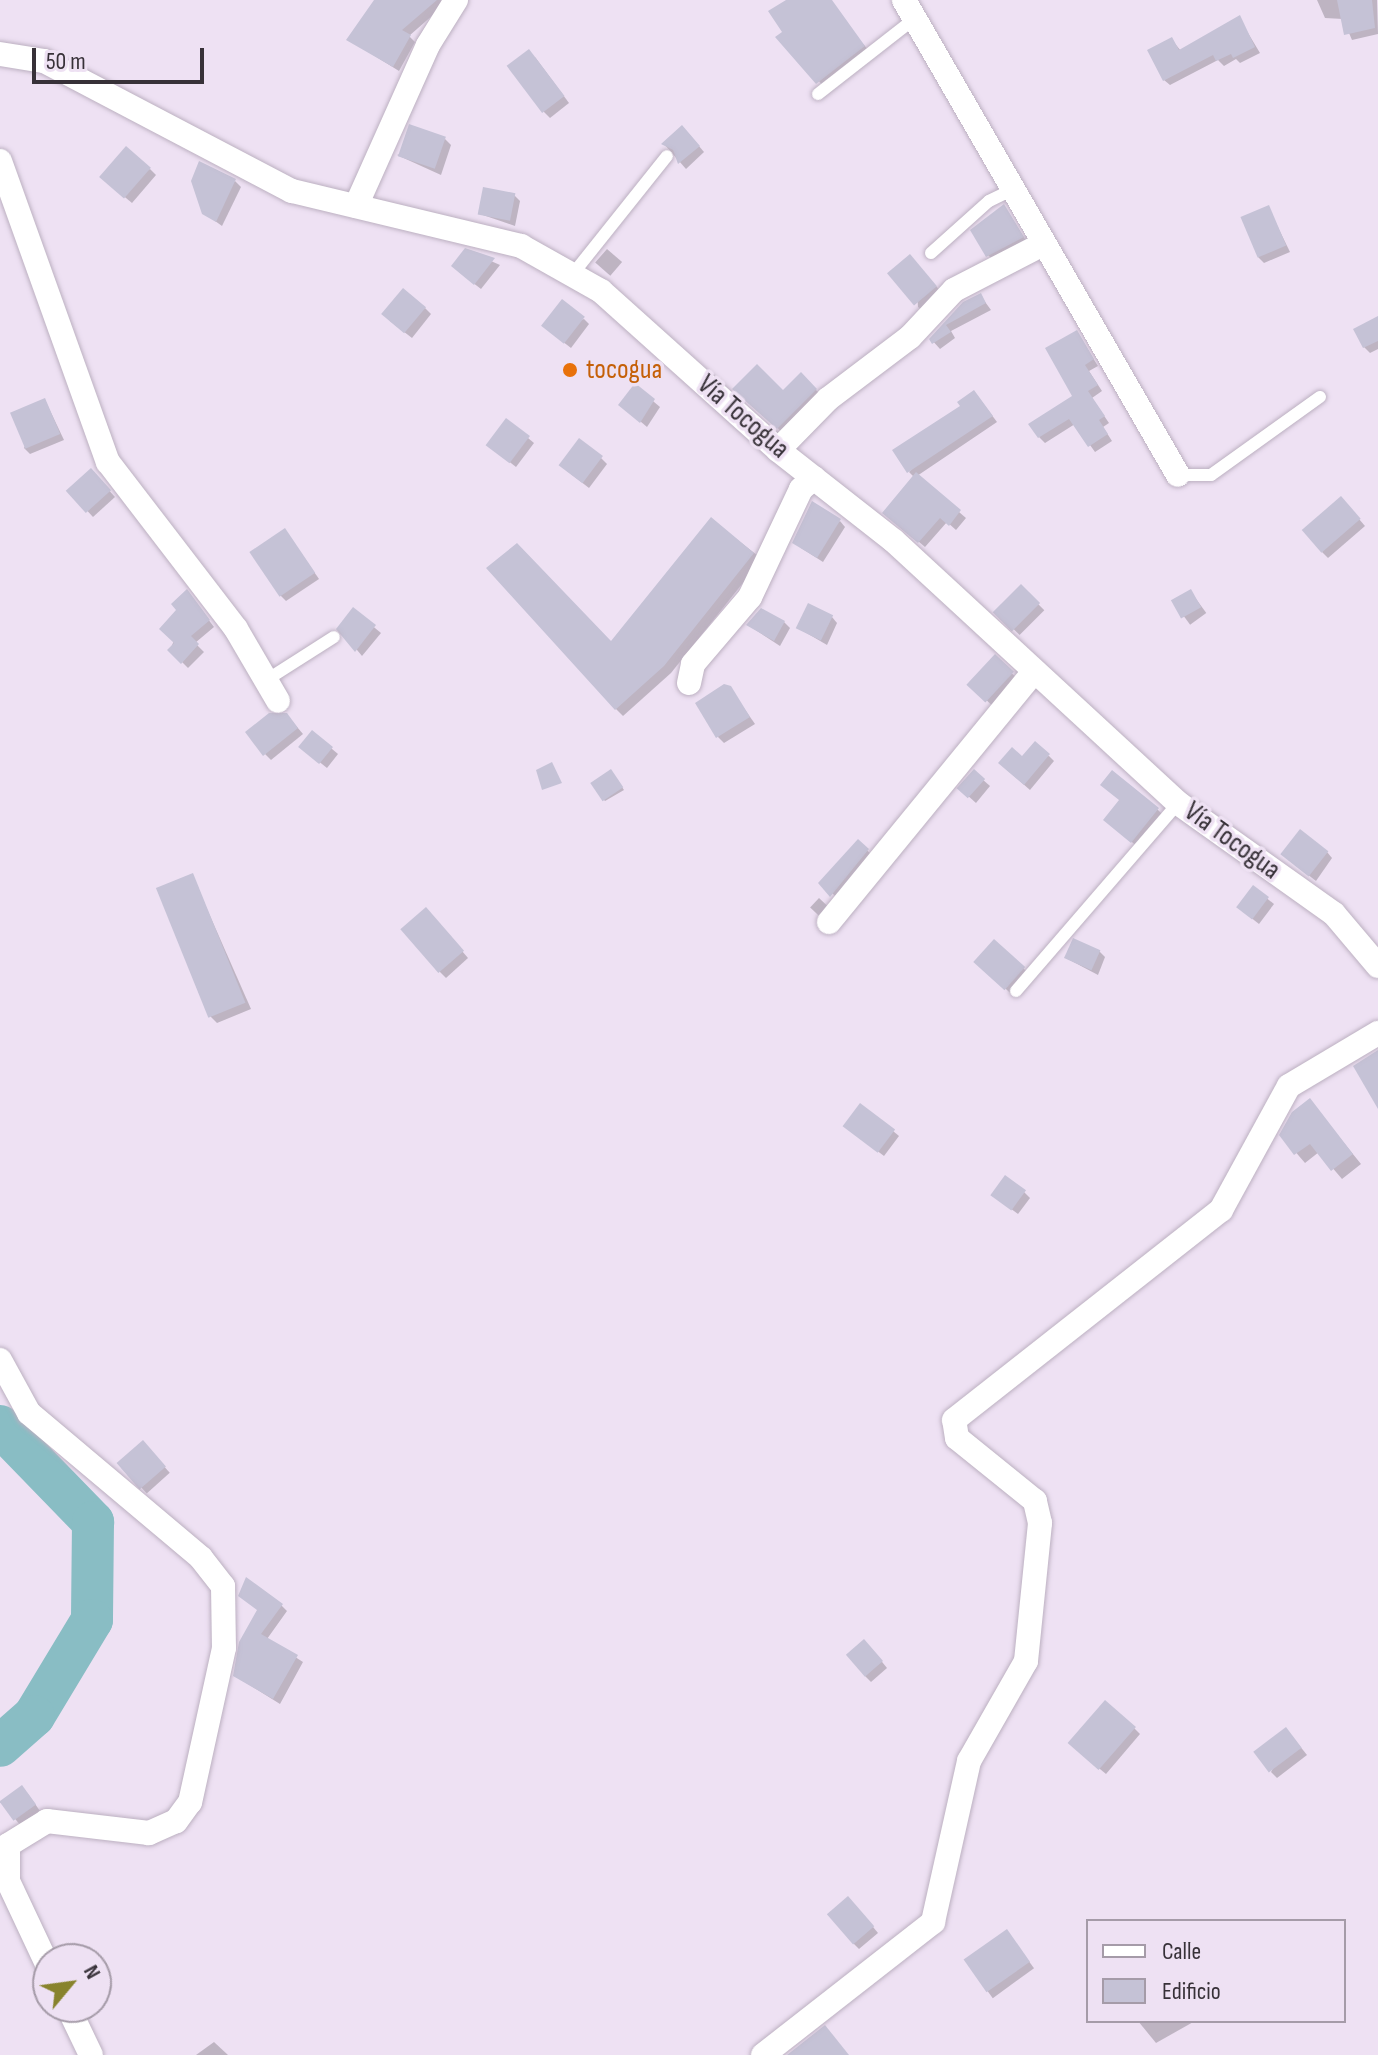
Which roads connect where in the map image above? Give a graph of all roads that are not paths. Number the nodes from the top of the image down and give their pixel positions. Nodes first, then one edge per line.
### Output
1 (456, 0) edge
2 (909, 10) edge
3 (0, 54) edge
4 (818, 94) dead end
5 (667, 156) dead end
6 (0, 161) edge
7 (1012, 190) junction
8 (356, 206) junction
9 (1043, 244) junction
10 (931, 253) dead end
11 (572, 275) junction
12 (1320, 397) dead end
13 (778, 450) junction
14 (1178, 475) joint
15 (814, 478) junction
16 (334, 637) dead end
17 (1033, 673) junction
18 (689, 683) dead end
19 (273, 690) joint
20 (1178, 803) junction
21 (829, 922) dead end
22 (1378, 966) edge
23 (1016, 991) dead end
24 (1378, 1033) edge
25 (0, 1360) edge
26 (37, 1943) edge
27 (76, 2023) edge
28 (91, 2055) edge
29 (763, 2055) edge

1 - 8 street
2 - 4 lane
2 - 7 street
3 - 8 street, Vía Tocogua
5 - 11 lane
6 - 19 street
7 - 9 street
7 - 10 lane
8 - 11 street, Vía Tocogua
9 - 13 street
9 - 14 street
11 - 13 street, Vía Tocogua
12 - 14 lane
13 - 15 street, Vía Tocogua
15 - 17 street, Vía Tocogua
15 - 18 street
16 - 19 lane
17 - 20 street, Vía Tocogua
17 - 21 street
20 - 22 street, Vía Tocogua
20 - 23 lane
24 - 29 street
25 - 26 street
27 - 28 street

